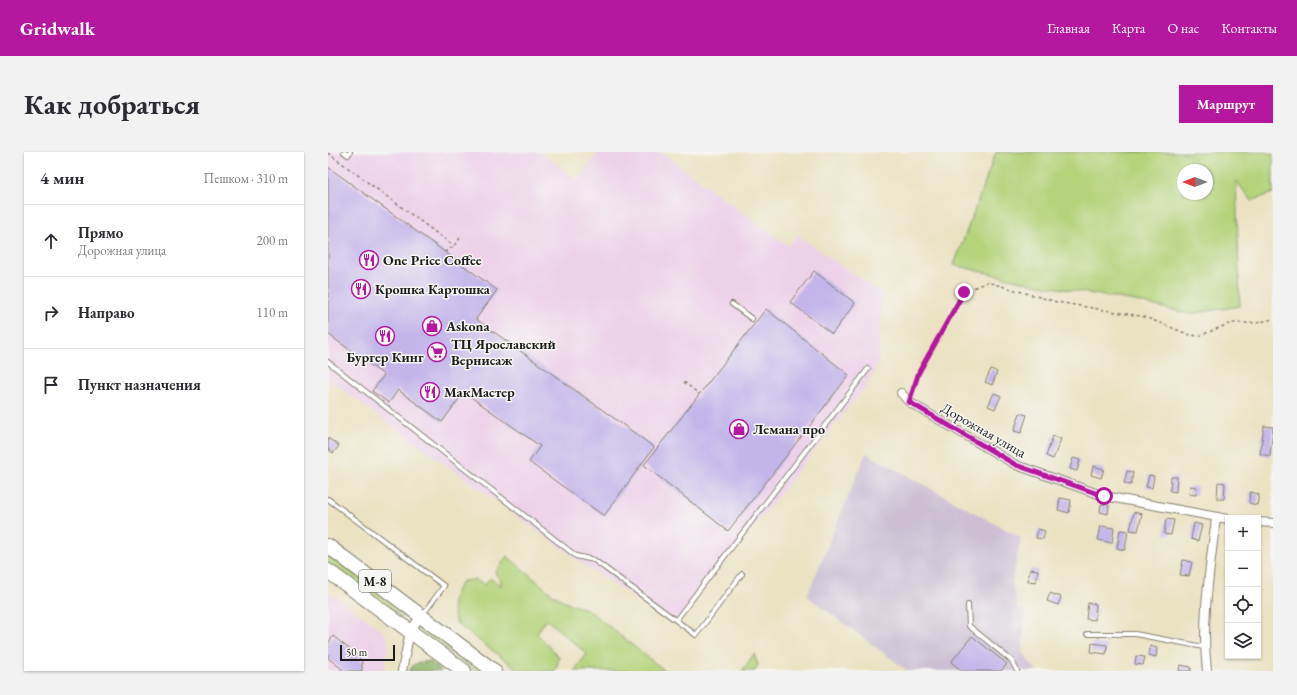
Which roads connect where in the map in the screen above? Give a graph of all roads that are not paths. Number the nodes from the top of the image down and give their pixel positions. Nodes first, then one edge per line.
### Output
1 (344, 152) edge
2 (350, 152) edge
3 (732, 304) dead end
4 (752, 319) dead end
5 (328, 362) edge
6 (868, 369) dead end
7 (901, 393) dead end
8 (328, 499) edge
9 (1216, 518) junction
10 (1225, 519) edge
11 (1261, 522) edge
12 (1273, 524) edge
13 (328, 546) edge
14 (328, 571) edge
15 (742, 574) dead end
16 (968, 605) dead end
17 (421, 616) junction
18 (676, 620) junction
19 (410, 631) junction
20 (1087, 634) dead end
21 (1204, 647) junction
22 (402, 671) edge
23 (464, 671) edge
24 (494, 671) edge
25 (1017, 671) edge
26 (1207, 671) edge

1 - 2 lane
3 - 4 lane
5 - 18 lane
6 - 18 lane
7 - 9 street, Дорожная улица
8 - 17 lane
9 - 10 street, Дорожная улица
9 - 21 street
11 - 12 street
13 - 17 highway, М-8
14 - 19 highway, М-8
15 - 18 lane
16 - 25 lane
17 - 19 street
17 - 24 highway, М-8
19 - 22 street
19 - 23 highway, М-8
20 - 21 lane
21 - 26 street

